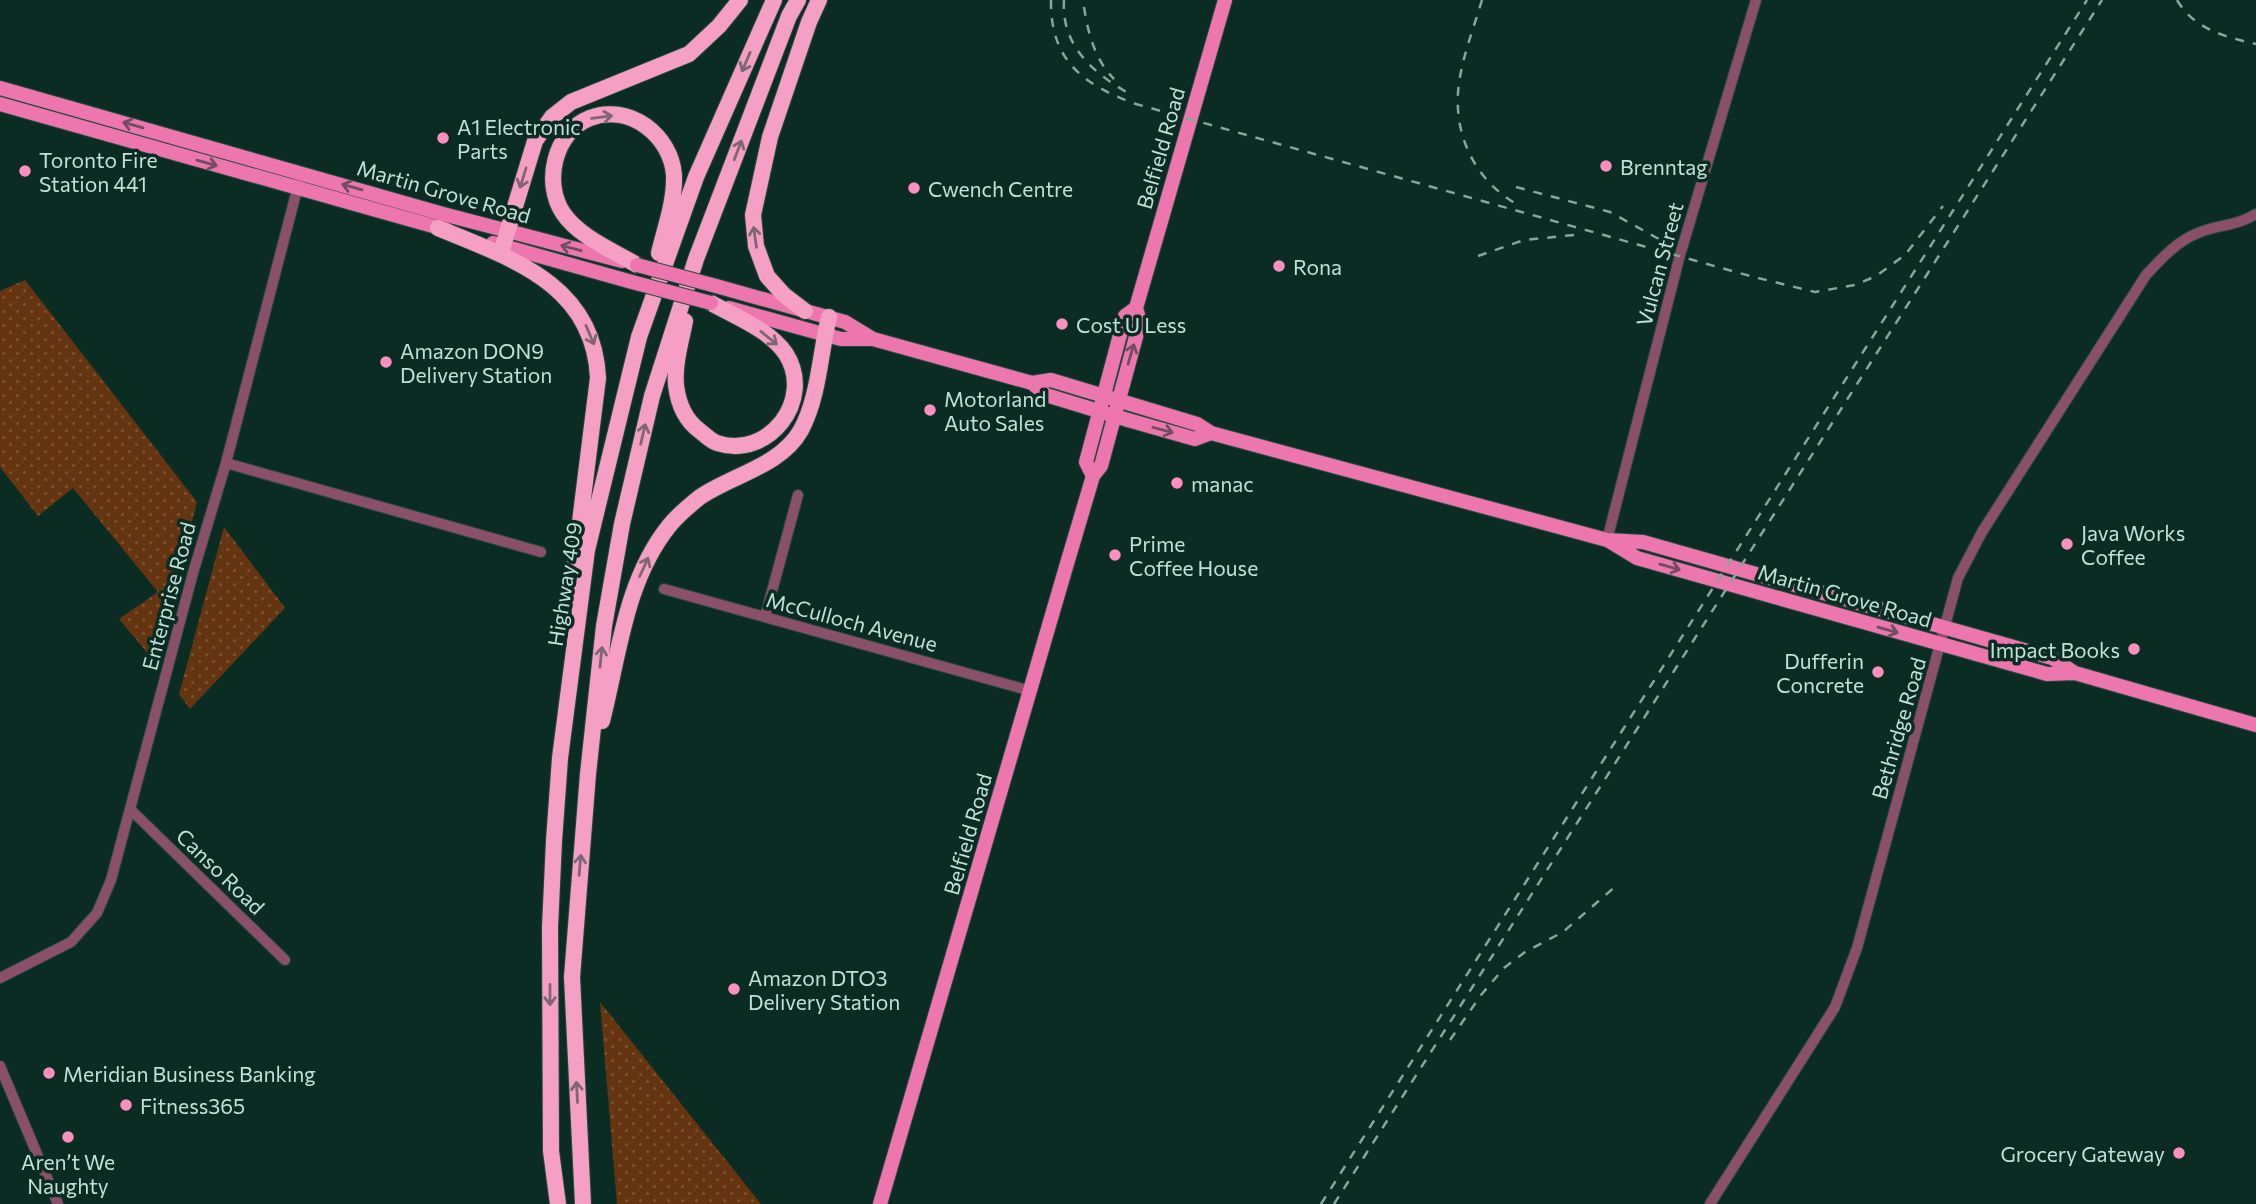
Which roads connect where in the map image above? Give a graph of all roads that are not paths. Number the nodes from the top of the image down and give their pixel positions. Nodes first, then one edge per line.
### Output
1 (740, 0) edge
2 (774, 0) edge
3 (798, 0) edge
4 (819, 0) edge
5 (1225, 0) edge
6 (1756, 0) edge
7 (0, 88) edge
8 (0, 104) edge
9 (301, 172) junction
10 (297, 189) junction
11 (2256, 214) edge
12 (439, 228) junction
13 (506, 239) junction
14 (696, 259) junction
15 (637, 265) junction
16 (711, 303) junction
17 (1136, 308) junction
18 (805, 311) junction
19 (829, 317) junction
20 (824, 334) junction
21 (639, 337) junction
22 (873, 339) junction
23 (1032, 383) junction
24 (1103, 395) junction
25 (1118, 400) junction
26 (1098, 412) junction
27 (1114, 416) junction
28 (1210, 433) junction
29 (226, 463) junction
30 (1093, 476) junction
31 (798, 495) dead end
32 (1608, 540) junction
33 (541, 552) dead end
34 (664, 589) dead end
35 (765, 617) junction
36 (1945, 629) junction
37 (1941, 645) junction
38 (2075, 673) junction
39 (1031, 691) junction
40 (2256, 725) edge
41 (561, 758) junction
42 (588, 774) junction
43 (131, 810) junction
44 (285, 960) dead end
45 (0, 978) edge
46 (0, 1066) edge
47 (58, 1204) edge
48 (558, 1204) edge
49 (583, 1204) edge
50 (880, 1204) edge
51 (1710, 1204) edge

1 -> 13 highway
2 -> 21 highway, Highway 409
14 -> 3 highway
18 -> 4 highway
5 - 17 main road, Belfield Road
6 - 32 street, Vulcan Street
9 -> 7 main road, Martin Grove Road
8 -> 10 main road, Martin Grove Road
9 - 10 street, Enterprise Road
13 -> 9 main road, Martin Grove Road
10 - 12 main road, Martin Grove Road
10 - 29 street, Enterprise Road
11 - 36 street, Bethridge Road
12 - 13 main road, Martin Grove Road
12 -> 41 highway
15 -> 13 main road, Martin Grove Road
13 - 16 main road, Martin Grove Road, bridge
16 -> 14 highway
42 -> 14 highway
15 - 18 main road, Martin Grove Road, bridge
15 -> 21 highway
16 - 20 main road, Martin Grove Road
17 - 24 main road, Belfield Road
25 -> 17 main road, Belfield Road
18 - 19 main road, Martin Grove Road
19 - 20 highway
19 - 22 main road, Martin Grove Road
20 - 22 main road, Martin Grove Road
42 -> 20 highway
21 - 41 highway, Highway 409
22 - 23 main road, Martin Grove Road
23 - 24 main road, Martin Grove Road
23 - 26 main road, Martin Grove Road
24 - 25 main road, Martin Grove Road
24 - 26 main road, Belfield Road
25 - 27 main road, Belfield Road
25 - 28 main road, Martin Grove Road
26 - 27 main road, Martin Grove Road
26 - 30 main road, Belfield Road
27 -> 28 main road, Martin Grove Road
27 - 30 main road, Belfield Road
28 - 32 main road, Martin Grove Road
29 - 33 street
29 - 43 street, Enterprise Road
30 - 39 main road, Belfield Road
31 - 35 street
32 - 36 main road, Martin Grove Road
32 -> 37 main road, Martin Grove Road
34 - 35 street, McCulloch Avenue
35 - 39 street, McCulloch Avenue
36 - 37 street, Bethridge Road
36 - 38 main road, Martin Grove Road
37 - 38 main road, Martin Grove Road
37 - 51 street, Bethridge Road
38 - 40 main road, Martin Grove Road
39 - 50 main road, Belfield Road
41 -> 48 highway, Highway 409
49 -> 42 highway
43 - 44 street, Canso Road
43 - 45 street, Enterprise Road
46 - 47 street

